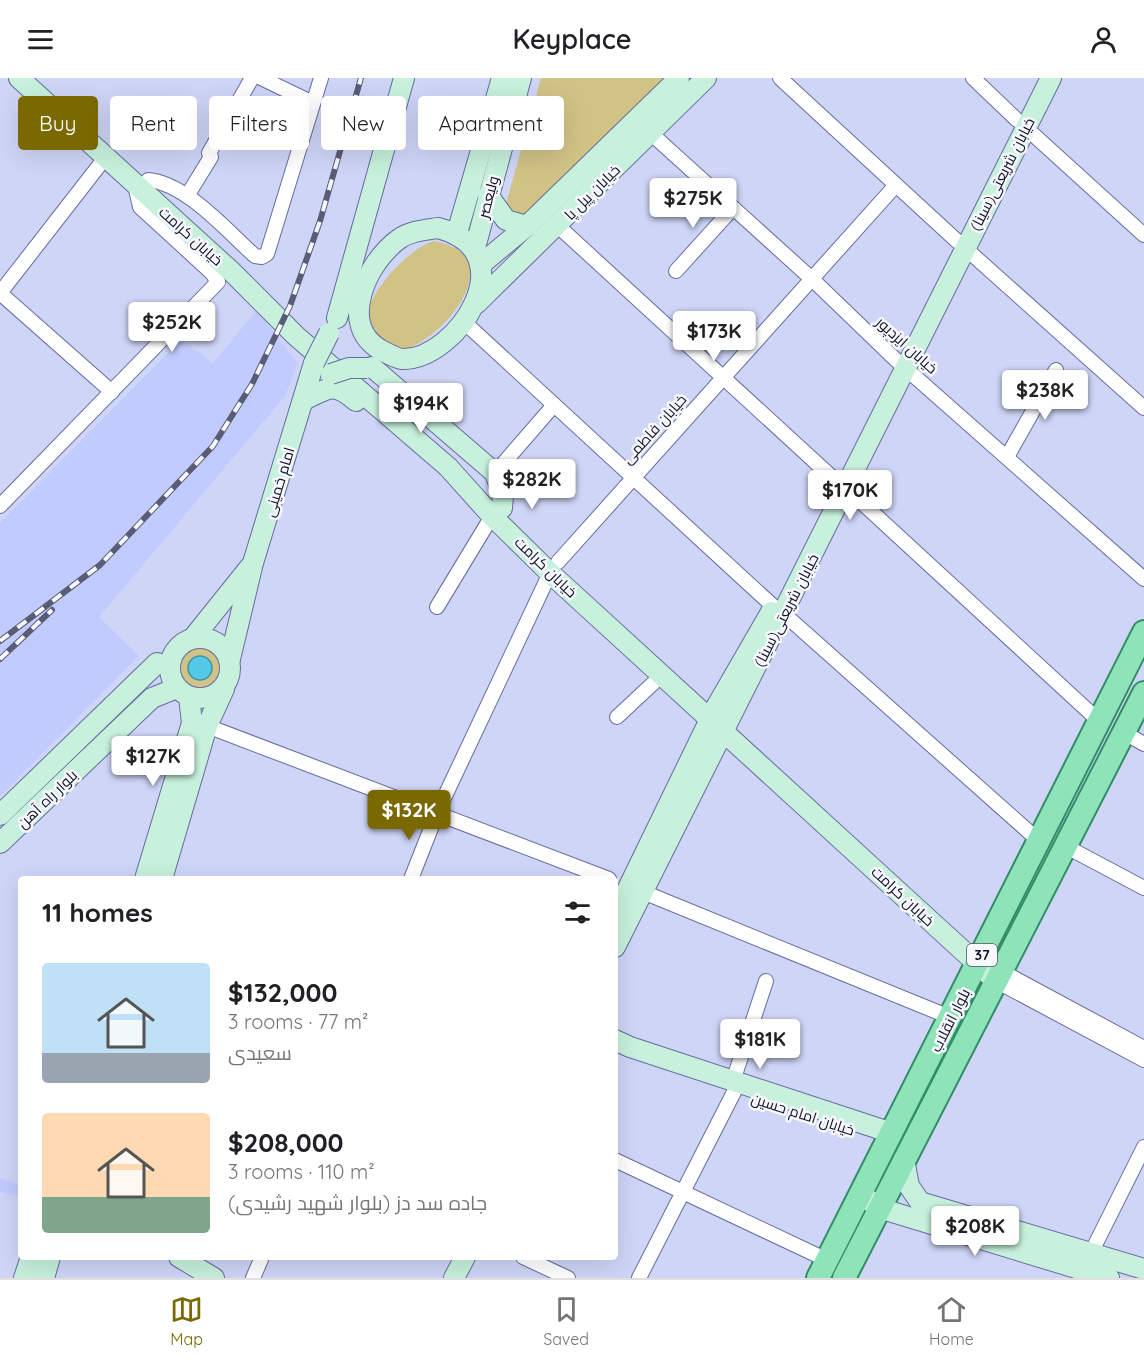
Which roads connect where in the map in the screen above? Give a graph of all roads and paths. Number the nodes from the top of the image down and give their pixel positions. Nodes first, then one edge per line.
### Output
1 (19, 78) edge
2 (35, 78) edge
3 (252, 78) edge
4 (262, 78) edge
5 (321, 78) edge
6 (404, 78) edge
7 (502, 78) edge
8 (521, 78) edge
9 (679, 78) edge
10 (706, 78) edge
11 (780, 78) edge
12 (974, 78) edge
13 (1038, 78) edge
14 (1051, 78) edge
15 (313, 103) junction
16 (1021, 123) junction
17 (644, 126) junction
18 (105, 158) junction
19 (142, 182) junction
20 (896, 185) junction
21 (488, 195) junction
22 (187, 196) junction
23 (733, 208) junction
24 (527, 226) junction
25 (558, 226) junction
26 (457, 233) junction
27 (1144, 235) edge
28 (961, 244) junction
29 (477, 256) junction
30 (676, 271) dead end
31 (813, 280) junction
32 (0, 293) edge
33 (477, 303) junction
34 (358, 314) junction
35 (463, 321) junction
36 (333, 325) junction
37 (401, 359) junction
38 (900, 363) junction
39 (369, 368) junction
40 (1056, 370) dead end
41 (724, 376) junction
42 (112, 392) junction
43 (304, 400) junction
44 (554, 405) junction
45 (1144, 408) edge
46 (1007, 457) junction
47 (495, 473) junction
48 (632, 477) junction
49 (841, 485) junction
50 (0, 506) edge
51 (497, 512) junction
52 (253, 563) junction
53 (554, 568) junction
54 (1144, 579) edge
55 (437, 607) dead end
56 (779, 611) junction
57 (1144, 632) edge
58 (193, 638) junction
59 (230, 658) junction
60 (157, 663) dead end
61 (662, 675) junction
62 (224, 688) junction
63 (183, 692) junction
64 (1144, 693) edge
65 (617, 717) dead end
66 (720, 720) junction
67 (1098, 720) junction
68 (207, 726) junction
69 (1123, 732) junction
70 (1144, 744) edge
71 (7, 808) edge
72 (437, 813) junction
73 (27, 817) junction
74 (1038, 840) junction
75 (0, 843) edge
76 (1065, 846) junction
77 (146, 876) edge
78 (163, 876) edge
79 (412, 876) edge
80 (601, 876) edge
81 (629, 887) edge
82 (1144, 888) edge
83 (618, 909) edge
84 (618, 934) edge
85 (980, 959) junction
86 (998, 976) junction
87 (766, 981) dead end
88 (951, 1018) junction
89 (618, 1041) edge
90 (1144, 1048) edge
91 (618, 1056) edge
92 (1144, 1060) edge
93 (734, 1086) junction
94 (890, 1137) junction
95 (1144, 1147) edge
96 (904, 1159) junction
97 (618, 1161) edge
98 (683, 1191) junction
99 (861, 1194) junction
100 (879, 1208) junction
101 (30, 1260) edge
102 (49, 1260) edge
103 (185, 1260) edge
104 (261, 1260) edge
105 (450, 1260) edge
106 (463, 1260) edge
107 (529, 1260) edge
108 (1084, 1267) edge
109 (823, 1269) edge
110 (1144, 1269) edge
111 (205, 1271) edge
112 (24, 1278) edge
113 (44, 1278) edge
114 (232, 1278) edge
115 (253, 1278) edge
116 (441, 1278) edge
117 (454, 1278) edge
118 (568, 1278) edge
119 (639, 1278) edge
120 (844, 1278) edge
121 (1109, 1278) edge

1 - 18 main road, خیابان کرامت
2 - 19 main road, خیابان کرامت
3 - 22 street
4 - 15 street
5 - 15 street
6 - 36 main road, امام خمینی
7 - 26 main road, ولیعصر
8 - 21 main road, ولیعصر
9 - 17 main road, خیابان پیل پا
10 - 17 main road, خیابان پیل پا
11 - 20 street
12 - 16 street
13 - 16 main road, خیابان شریعتی(سینا)
14 - 16 main road, خیابان شریعتی(سینا)
15 - 22 street
16 - 27 street
16 - 28 main road, خیابان شریعتی(سینا)
17 - 23 street, خیابان ایزدپور
17 - 24 main road, خیابان پیل پا
17 - 25 main road, خیابان پیل پا
18 - 19 main road, خیابان کرامت
18 - 32 street
19 - 22 street
19 - 42 street
19 - 51 main road, خیابان کرامت
20 - 28 street
20 - 31 street, خیابان فاطمی
21 - 24 main road
21 - 29 main road, ولیعصر
23 - 30 street
23 - 31 street, خیابان ایزدپور
24 - 29 main road, خیابان پیل پا
25 - 33 main road, خیابان پیل پا
25 - 41 street
26 - 29 main road
26 - 34 main road
28 - 38 main road, خیابان شریعتی(سینا)
28 - 45 street
29 - 33 main road
31 - 38 street, خیابان ایزدپور
31 - 41 street, خیابان فاطمی
32 - 42 street
33 - 35 main road
34 - 36 main road
34 - 37 main road
35 - 37 main road
35 - 44 street
36 - 43 main road, امام خمینی, bridge
37 - 39 main road
38 - 46 street, خیابان ایزدپور
38 - 49 main road, خیابان شریعتی(سینا)
39 - 43 main road, bridge
39 - 47 main road
40 - 46 street
41 - 48 street, خیابان فاطمی
41 - 49 street
42 - 50 street
43 - 51 main road
43 - 52 main road, امام خمینی
44 - 47 street
44 - 48 street
46 - 54 street, خیابان ایزدپور
47 - 51 main road
48 - 53 street, خیابان فاطمی
48 - 56 street
49 - 56 main road, خیابان شریعتی(سینا)
49 - 67 street
51 - 53 main road, خیابان کرامت
51 - 55 street
52 - 58 main road, امام خمینی
52 - 59 main road, امام خمینی
53 - 61 main road, خیابان کرامت
53 - 66 main road, خیابان کرامت
53 - 72 street, خیابان فاطمی
56 - 66 main road, خیابان شریعتی(سینا)
56 - 74 street
57 - 67 main road, بلوار انقلاب / 37
58 - 59 main road
58 - 63 main road
59 - 62 main road
60 - 71 main road, بلوار راه آهن
61 - 65 street
61 - 66 main road, خیابان کرامت
62 - 63 main road
62 - 68 main road
63 - 73 main road, بلوار راه آهن
63 - 77 main road
64 - 69 main road, بلوار انقلاب / 37
66 - 81 main road, خیابان شریعتی(سینا)
66 - 85 main road, خیابان کرامت
67 - 74 main road, بلوار انقلاب / 37
68 - 72 street
68 - 78 main road
69 - 70 street
69 - 76 main road, بلوار انقلاب / 37
71 - 73 main road
72 - 79 street, خیابان فاطمی
72 - 80 street
73 - 75 main road, بلوار راه آهن
74 - 85 main road, بلوار انقلاب / 37
76 - 82 street
76 - 86 main road, بلوار انقلاب / 37
81 - 83 main road, خیابان شریعتی(سینا)
81 - 84 main road, خیابان شریعتی(سینا)
81 - 88 street
85 - 86 main road, خیابان کرامت
85 - 88 main road, بلوار انقلاب / 37
86 - 90 street
86 - 92 street
86 - 96 main road, بلوار انقلاب / 37
87 - 93 street
88 - 94 main road, بلوار انقلاب / 37
89 - 93 main road, خیابان امام حسین
91 - 93 main road, خیابان امام حسین
93 - 94 main road, خیابان امام حسین
93 - 98 street
94 - 99 main road, بلوار انقلاب / 37
95 - 108 street
96 - 100 main road, بلوار انقلاب / 37
96 - 108 main road
97 - 98 street
98 - 109 street
98 - 119 street
99 - 100 main road
99 - 109 main road, بلوار انقلاب / 37
100 - 108 main road
100 - 120 main road, بلوار انقلاب / 37
101 - 112 main road
102 - 113 main road
103 - 111 main road
104 - 115 street
105 - 116 main road
106 - 117 main road
107 - 118 street
108 - 110 main road
108 - 121 main road
111 - 114 main road

